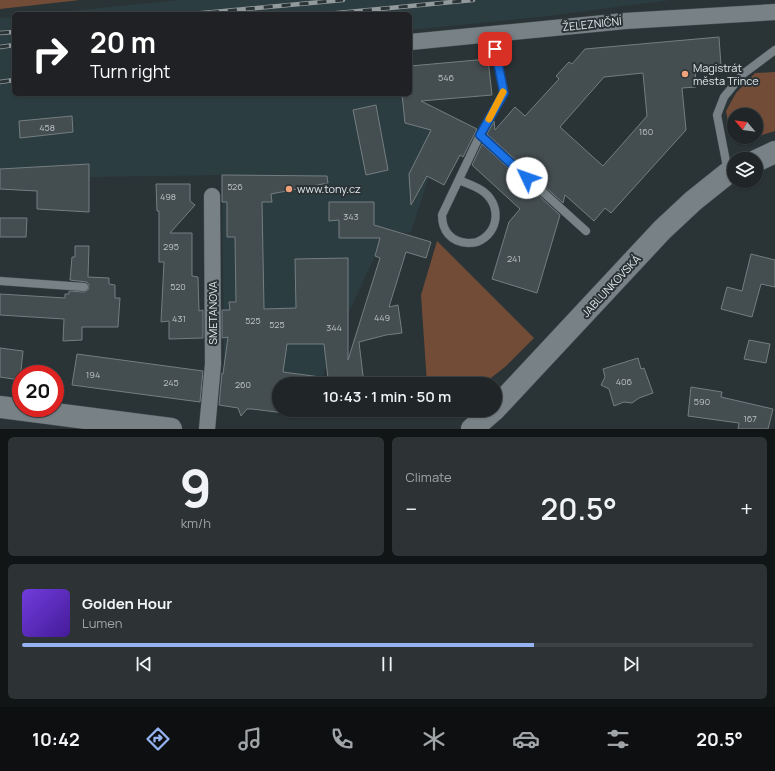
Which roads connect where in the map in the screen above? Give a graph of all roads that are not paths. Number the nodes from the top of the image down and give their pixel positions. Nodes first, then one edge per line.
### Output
1 (775, 12) edge
2 (492, 34) junction
3 (412, 42) edge
4 (775, 50) edge
5 (480, 135) junction
6 (775, 152) edge
7 (727, 156) edge
8 (763, 158) edge
9 (727, 175) edge
10 (459, 180) junction
11 (212, 196) dead end
12 (586, 231) dead end
13 (0, 281) edge
14 (84, 287) dead end
15 (502, 402) edge
16 (0, 407) edge
17 (487, 417) edge
18 (171, 429) edge
19 (206, 429) edge
20 (472, 429) edge

1 - 2 street, ŽELEZNIČNÍ
2 - 3 street, ŽELEZNIČNÍ
2 - 5 lane
4 - 7 lane
5 - 10 lane
5 - 12 lane
6 - 8 main road
9 - 15 main road, JABLUNKOVSKÁ
10 - 10 lane
11 - 19 street, SMETANOVA
13 - 14 lane
16 - 18 main road
17 - 20 main road, JABLUNKOVSKÁ

